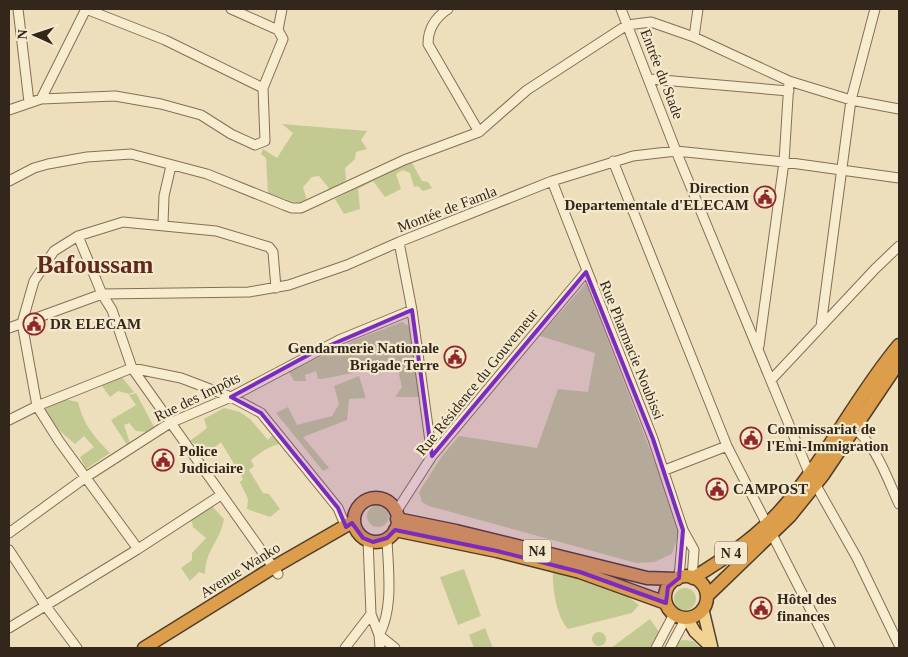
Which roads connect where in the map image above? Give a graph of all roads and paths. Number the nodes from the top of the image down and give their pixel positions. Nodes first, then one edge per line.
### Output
1 (18, 9) edge
2 (86, 9) edge
3 (231, 9) edge
4 (282, 9) edge
5 (448, 9) edge
6 (621, 9) edge
7 (698, 9) edge
8 (875, 9) edge
9 (628, 25) junction
10 (278, 30) junction
11 (694, 37) junction
12 (650, 79) junction
13 (789, 86) junction
14 (262, 88) junction
15 (41, 99) junction
16 (851, 100) junction
17 (29, 102) junction
18 (899, 109) edge
19 (9, 110) edge
20 (478, 132) junction
21 (676, 151) junction
22 (613, 161) junction
23 (784, 162) junction
24 (171, 166) junction
25 (841, 170) junction
26 (899, 178) edge
27 (9, 180) edge
28 (552, 181) junction
29 (163, 224) junction
30 (78, 236) junction
31 (399, 242) junction
32 (899, 246) edge
33 (586, 272) junction
34 (276, 288) junction
35 (102, 294) junction
36 (412, 310) junction
37 (22, 323) junction
38 (821, 326) junction
39 (9, 328) edge
40 (899, 345) edge
41 (759, 346) junction
42 (899, 362) edge
43 (132, 368) junction
44 (771, 380) junction
45 (231, 397) junction
46 (37, 406) junction
47 (9, 420) edge
48 (170, 423) junction
49 (848, 424) junction
50 (727, 446) junction
51 (432, 456) junction
52 (665, 470) junction
53 (809, 473) junction
54 (86, 477) junction
55 (815, 485) junction
56 (221, 495) junction
57 (899, 504) edge
58 (394, 525) junction
59 (352, 526) junction
60 (684, 530) junction
61 (769, 531) junction
62 (9, 533) edge
63 (368, 540) junction
64 (138, 549) junction
65 (9, 550) edge
66 (276, 570) junction
67 (678, 578) junction
68 (693, 578) junction
69 (707, 596) junction
70 (666, 603) junction
71 (44, 605) junction
72 (702, 610) junction
73 (372, 614) junction
74 (682, 617) junction
75 (9, 628) edge
76 (379, 636) junction
77 (899, 645) edge
78 (77, 648) edge
79 (144, 648) edge
80 (156, 648) edge
81 (345, 648) edge
82 (380, 648) edge
83 (395, 648) edge
84 (656, 648) edge
85 (670, 648) edge
86 (712, 648) edge
87 (830, 648) edge

1 - 17 street
2 - 14 street
2 - 15 street
3 - 10 street
4 - 10 street
5 - 20 street
6 - 9 street, Entrée du Stade
7 - 11 street
8 - 16 street
9 - 11 street
9 - 12 street, Entrée du Stade
9 - 20 street
10 - 14 street
11 - 13 street
12 - 13 street
12 - 21 street, Entrée du Stade
13 - 16 street
13 - 23 street
14 - 15 street
15 - 17 street
16 - 18 street
16 - 25 street
17 - 19 street
20 - 24 street
21 - 22 street, Montée de Famla
21 - 23 street, Montée de Famla
21 - 41 street, Entrée du Stade
22 - 28 street, Montée de Famla
22 - 50 street
23 - 25 street, Montée de Famla
23 - 41 street
24 - 27 street
24 - 29 street
25 - 26 street, Montée de Famla
25 - 38 street
28 - 31 street, Montée de Famla
28 - 33 street, Rue Pharmacie Noubissi
29 - 30 street
29 - 34 street
30 - 35 street
30 - 37 street
31 - 34 street, Montée de Famla
31 - 36 street
32 - 38 street
33 - 51 street, Rue Résidence du Gouverneur
33 - 52 street, Rue Pharmacie Noubissi
34 - 35 street, Montée de Famla
35 - 37 street, Montée de Famla
35 - 43 street
36 - 45 street, Rue des Impôts
36 - 51 street
37 - 39 street, Montée de Famla
37 - 46 street
38 - 44 street
40 - 49 highway
41 - 44 street, Entrée du Stade
42 - 49 highway
43 - 45 street
43 - 46 street
43 - 48 street
44 - 53 street, Entrée du Stade
45 - 48 street, Rue des Impôts
45 - 59 street
46 - 47 street
46 - 54 street
48 - 54 street, Rue des Impôts
48 - 56 street
49 - 53 highway
49 - 55 highway
49 - 57 street
50 - 52 street
50 - 61 street
51 - 58 street, Rue Résidence du Gouverneur
52 - 60 street, Rue Pharmacie Noubissi
53 - 55 street, Entrée du Stade
53 - 61 highway
54 - 62 street, Rue des Impôts
54 - 64 street
55 - 61 highway
55 - 77 street, Entrée du Stade
56 - 64 street
56 - 66 street
58 - 59 highway
58 - 63 highway
58 - 67 highway, N4
58 - 70 highway, N4
58 - 76 street
59 - 63 highway
59 - 66 highway, Avenue Wanko
60 - 67 street, Rue Pharmacie Noubissi
60 - 68 street, Rue Pharmacie Noubissi
61 - 68 highway, N 4
61 - 69 highway, N 4
61 - 87 street
63 - 73 street
64 - 71 street
65 - 71 street
66 - 79 highway, Avenue Wanko
66 - 80 highway, Avenue Wanko
67 - 68 highway
67 - 70 highway
68 - 69 highway
69 - 72 highway
70 - 74 highway
71 - 75 street
71 - 78 street
72 - 74 highway
72 - 86 main road
73 - 76 street
73 - 81 street
74 - 84 street
74 - 85 street
74 - 86 main road
76 - 82 street
76 - 83 street

